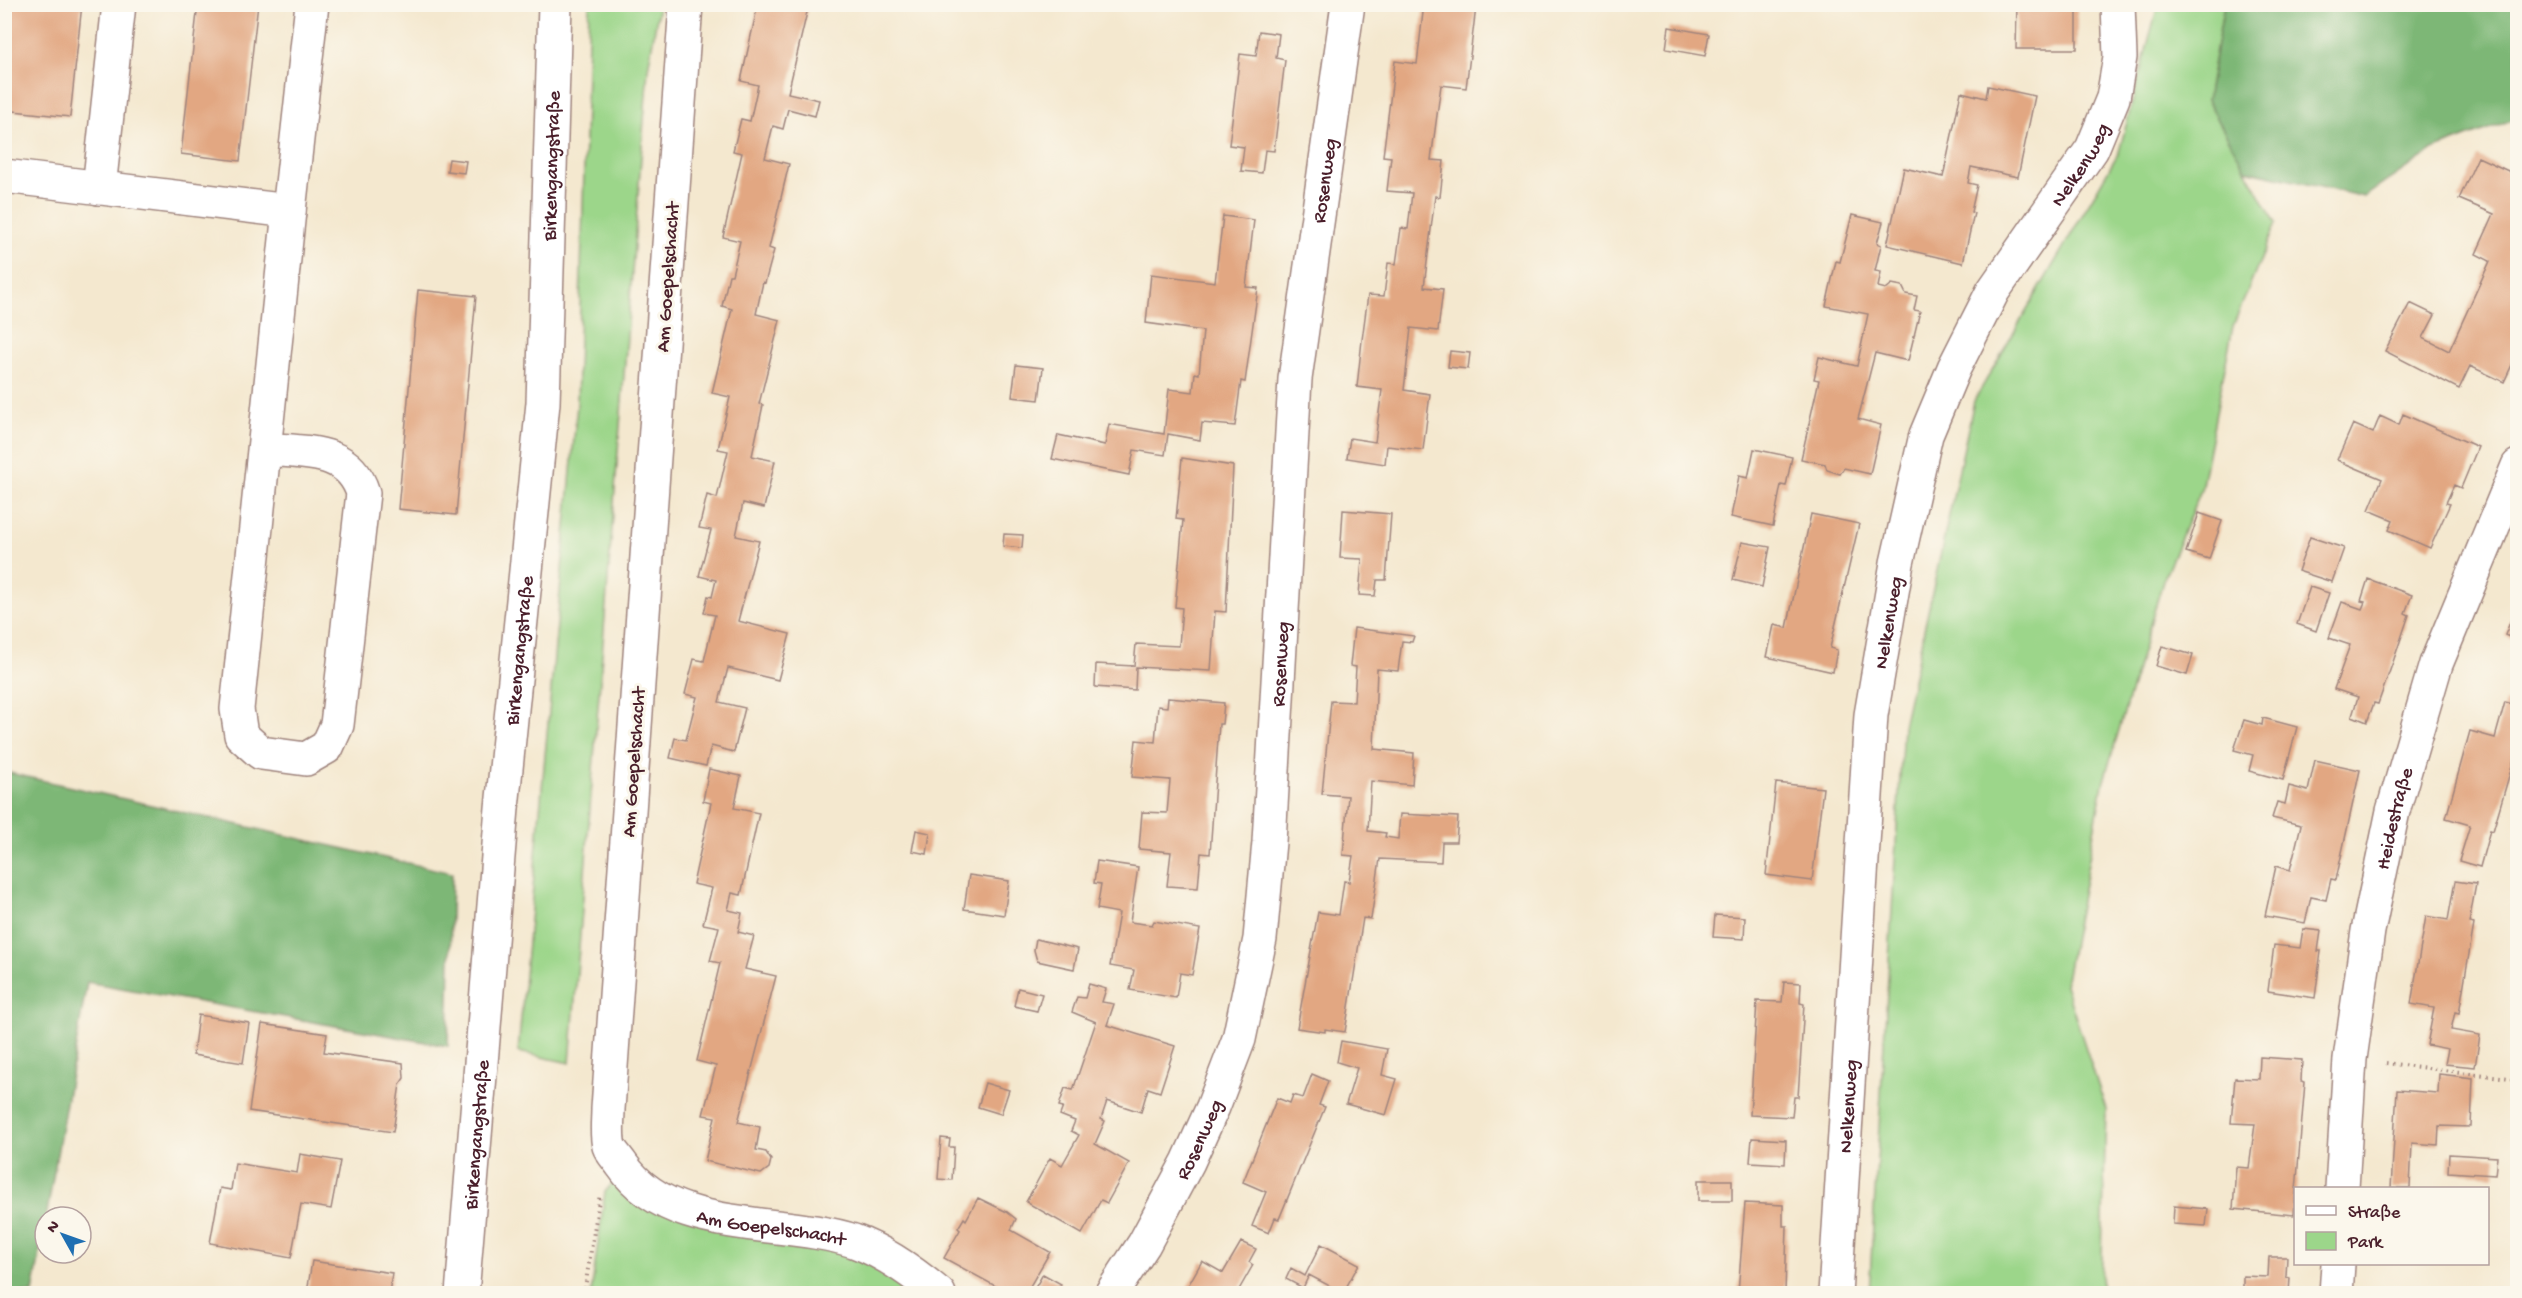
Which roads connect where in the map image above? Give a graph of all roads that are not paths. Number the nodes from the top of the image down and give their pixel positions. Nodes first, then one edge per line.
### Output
1 (119, 4) edge
2 (312, 4) edge
3 (555, 4) edge
4 (686, 4) edge
5 (1348, 4) edge
6 (2118, 4) edge
7 (4, 176) edge
8 (99, 188) junction
9 (288, 211) junction
10 (265, 448) junction
11 (2517, 466) edge
12 (2342, 1187) edge
13 (2338, 1265) edge
14 (462, 1293) edge
15 (939, 1293) edge
16 (1111, 1293) edge
17 (1835, 1293) edge
18 (2336, 1293) edge

1 - 8 street
2 - 9 street
3 - 14 street, Birkengangstraße
4 - 15 street, Am Goepelschacht
5 - 16 street, Rosenweg
6 - 17 street, Nelkenweg
7 - 8 street
8 - 9 street
9 - 10 street
10 - 10 street
11 - 12 street, Heidestraße
13 - 18 street

